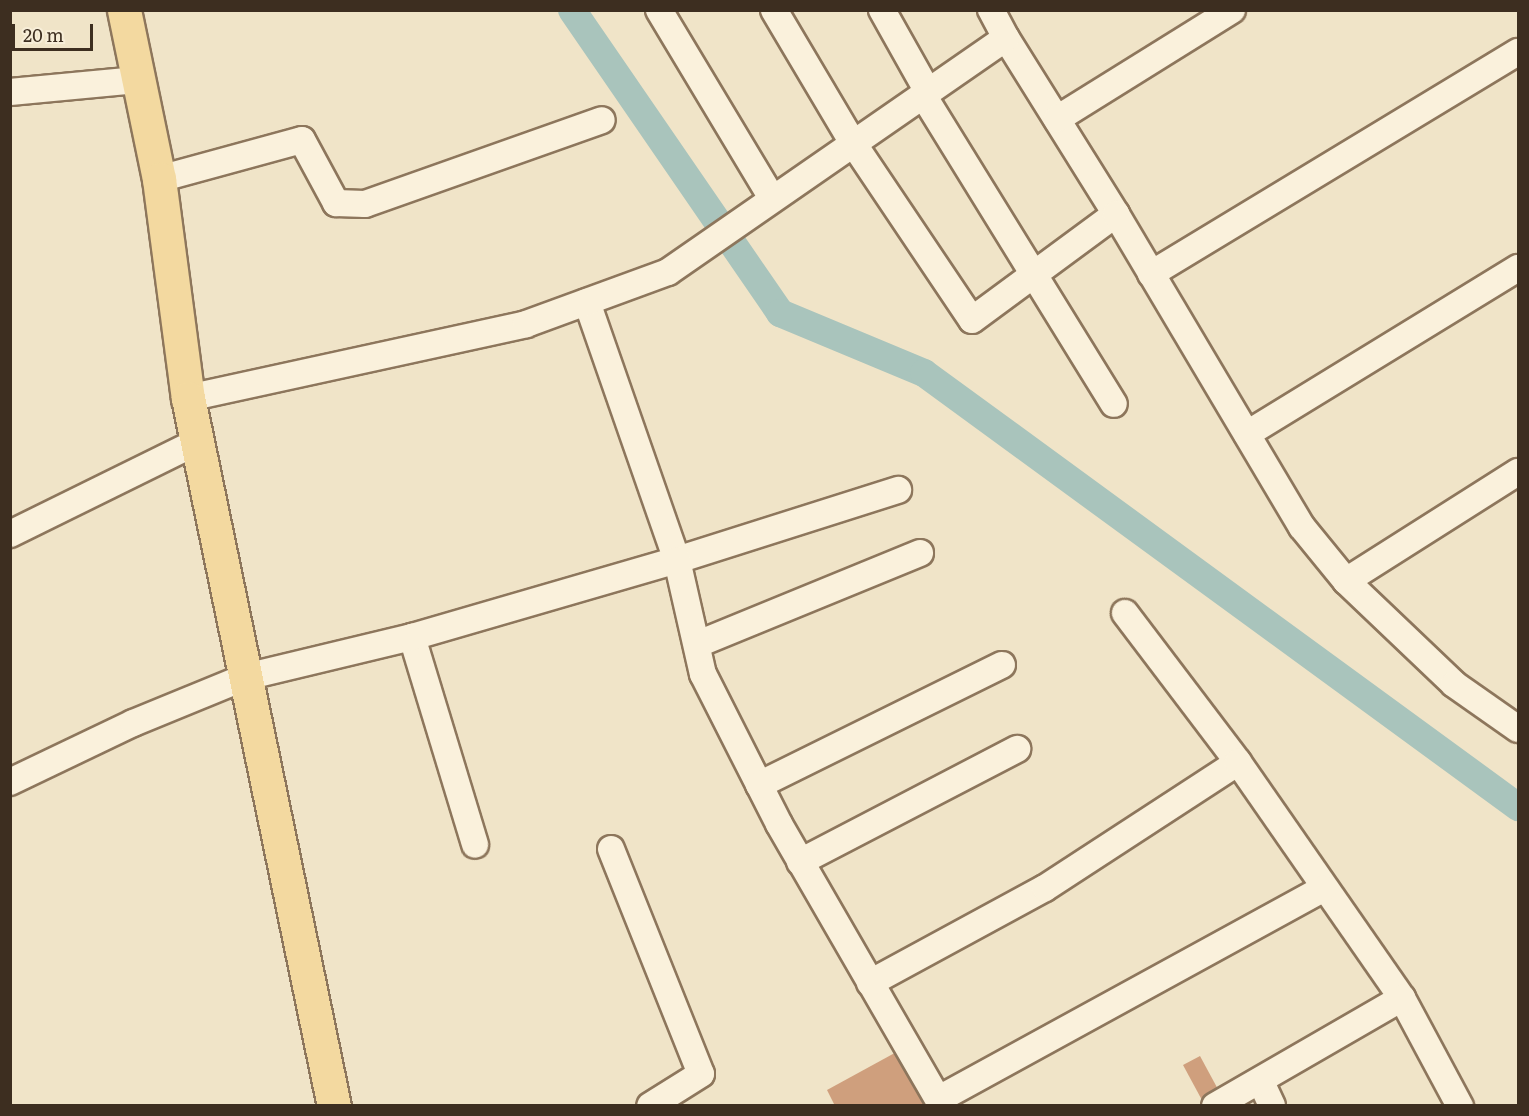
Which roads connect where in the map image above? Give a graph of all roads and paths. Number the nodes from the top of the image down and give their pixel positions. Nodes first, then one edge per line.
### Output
1 (124, 10) edge
2 (659, 10) edge
3 (774, 10) edge
4 (882, 10) edge
5 (991, 10) edge
6 (1232, 10) edge
7 (1006, 38) junction
8 (1518, 52) edge
9 (137, 80) junction
10 (10, 92) edge
11 (925, 93) junction
12 (1056, 119) junction
13 (602, 120) dead end
14 (853, 143) junction
15 (159, 179) junction
16 (772, 198) junction
17 (1116, 214) junction
18 (1518, 268) edge
19 (1034, 273) junction
20 (1151, 274) junction
21 (587, 302) junction
22 (188, 398) junction
23 (1114, 404) dead end
24 (1247, 434) junction
25 (197, 442) junction
26 (1518, 472) edge
27 (898, 490) dead end
28 (10, 534) edge
29 (920, 553) dead end
30 (676, 560) junction
31 (1346, 581) junction
32 (1125, 613) dead end
33 (412, 637) junction
34 (698, 644) junction
35 (1002, 665) dead end
36 (245, 677) junction
37 (1518, 729) edge
38 (1017, 749) dead end
39 (1238, 762) junction
40 (10, 782) edge
41 (759, 784) junction
42 (475, 844) dead end
43 (611, 849) dead end
44 (800, 862) junction
45 (1323, 889) junction
46 (870, 983) junction
47 (1402, 998) junction
48 (1261, 1082) junction
49 (941, 1102) edge
50 (334, 1106) edge
51 (650, 1106) edge
52 (1215, 1106) edge
53 (1272, 1106) edge
54 (1460, 1106) edge

1 - 9 main road
2 - 16 street
3 - 14 street
4 - 11 street
5 - 7 street
6 - 12 street
7 - 11 street
7 - 12 street
8 - 20 street
9 - 10 street
9 - 15 main road
11 - 14 street
11 - 19 street
12 - 17 street
13 - 15 street
14 - 16 street
14 - 19 street
15 - 22 main road
16 - 21 street
17 - 19 street
17 - 20 street
18 - 24 street
19 - 23 street
20 - 24 street
21 - 22 street
21 - 30 street
22 - 25 main road
24 - 31 street
25 - 28 street
25 - 36 main road
26 - 31 street
27 - 30 street
29 - 34 street
30 - 33 street
30 - 34 street
31 - 37 street
32 - 39 street
33 - 36 street
33 - 42 street
34 - 41 street
35 - 41 street
36 - 40 street
36 - 50 main road
38 - 44 street
39 - 45 street
39 - 46 street
41 - 44 street
43 - 51 street
44 - 46 street
45 - 47 street
45 - 49 street
46 - 49 street
47 - 48 street
47 - 54 street
48 - 52 street
48 - 53 street

